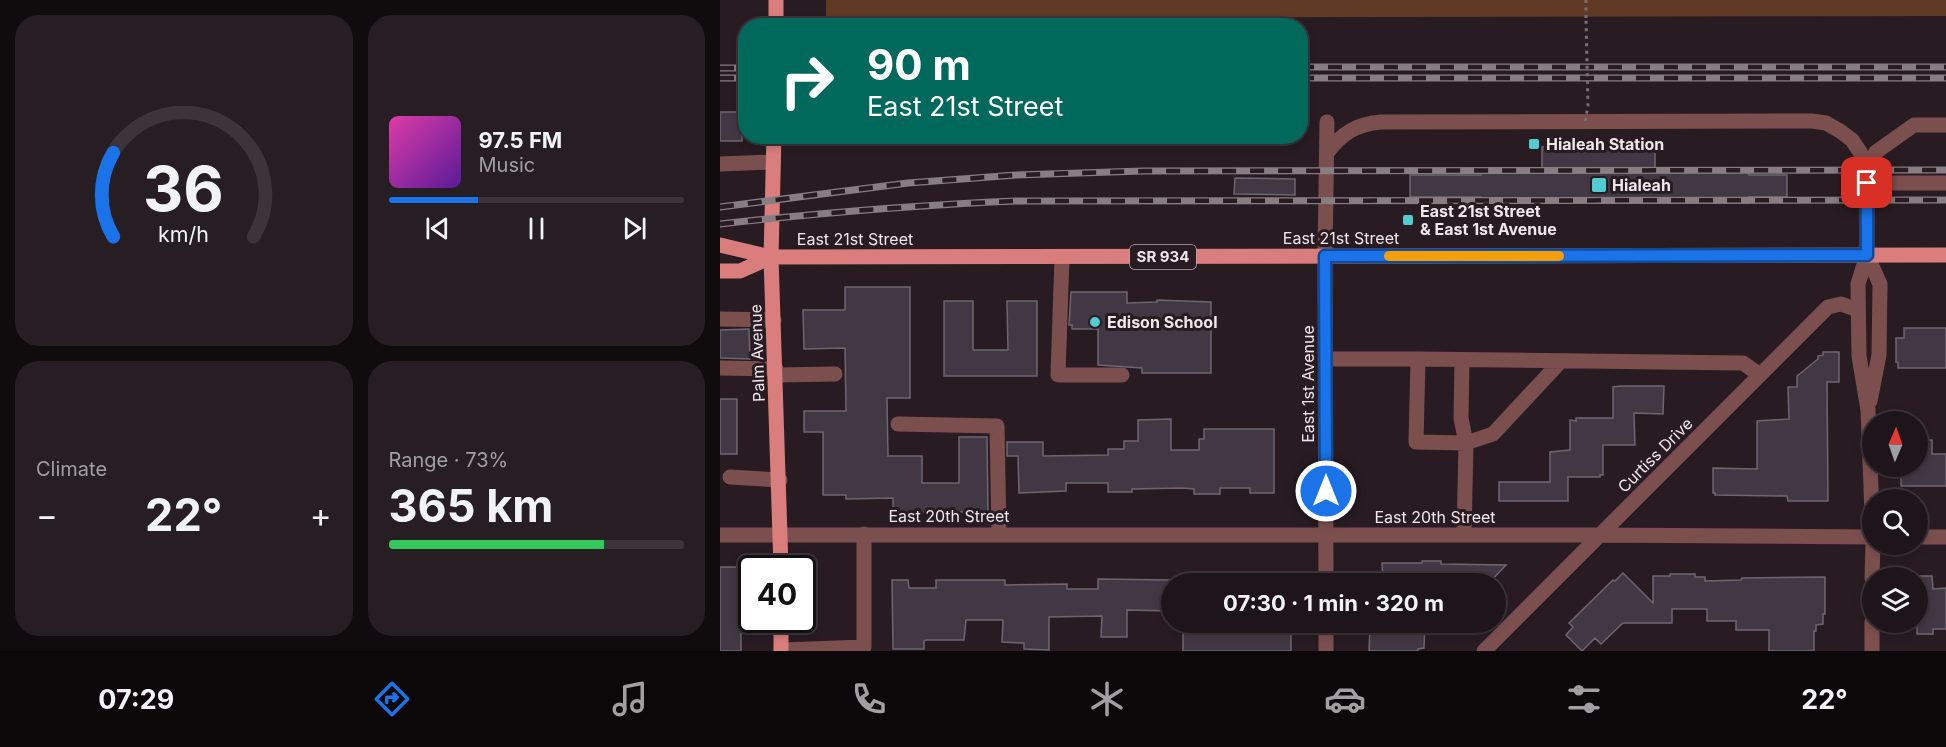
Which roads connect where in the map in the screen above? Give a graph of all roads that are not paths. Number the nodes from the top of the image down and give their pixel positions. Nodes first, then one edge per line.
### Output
1 (776, 0) edge
2 (776, 18) edge
3 (1327, 122) dead end
4 (1946, 125) edge
5 (774, 144) edge
6 (1327, 153) junction
7 (773, 162) junction
8 (720, 164) edge
9 (1867, 175) junction
10 (1946, 183) edge
11 (720, 245) edge
12 (1867, 255) junction
13 (1946, 255) edge
14 (1325, 256) junction
15 (771, 257) junction
16 (1062, 257) junction
17 (720, 271) edge
18 (1858, 310) junction
19 (720, 319) edge
20 (774, 320) junction
21 (1326, 359) junction
22 (1418, 359) junction
23 (1462, 360) junction
24 (1562, 361) junction
25 (720, 368) edge
26 (776, 372) junction
27 (835, 374) dead end
28 (1122, 375) dead end
29 (1760, 375) junction
30 (1868, 410) junction
31 (898, 424) dead end
32 (1466, 443) junction
33 (730, 477) dead end
34 (780, 480) junction
35 (1871, 489) edge
36 (782, 534) junction
37 (864, 534) junction
38 (720, 535) edge
39 (999, 535) junction
40 (1326, 535) junction
41 (1464, 535) junction
42 (1600, 535) junction
43 (1862, 537) edge
44 (1928, 537) edge
45 (1946, 537) edge
46 (781, 555) edge
47 (1326, 573) edge
48 (781, 633) edge
49 (1326, 633) edge
50 (1872, 633) edge
51 (781, 650) edge
52 (1326, 651) edge
53 (1484, 651) edge
54 (1872, 651) edge

1 - 2 main road
3 - 6 street, East 1st Avenue
4 - 9 street
5 - 7 main road, Palm Avenue
6 - 9 street
6 - 14 street, East 1st Avenue
7 - 8 street
7 - 15 main road, Palm Avenue
9 - 10 street
9 - 12 street
11 - 15 main road, SR 934
12 - 13 main road, East 21st Street / SR 934
12 - 14 main road, East 21st Street / SR 934
12 - 18 street
12 - 30 street
14 - 16 main road, East 21st Street / SR 934
14 - 21 street, East 1st Avenue
15 - 16 main road, East 21st Street / SR 934
15 - 17 main road, SR 934
15 - 20 main road, Palm Avenue
16 - 28 street
18 - 29 street, Curtiss Drive
18 - 30 street
19 - 20 street
20 - 26 main road, Palm Avenue
21 - 22 street
21 - 40 street, East 1st Avenue
22 - 23 street
22 - 32 street
23 - 24 street
23 - 32 street
24 - 29 street
24 - 32 street
25 - 26 street
26 - 27 street
26 - 34 main road, Palm Avenue
29 - 42 street, Curtiss Drive
30 - 35 street
31 - 39 street
32 - 41 street
33 - 34 street
34 - 36 main road, Palm Avenue
36 - 37 street, East 20th Street
36 - 38 street, East 20th Street
36 - 46 main road, Palm Avenue
37 - 39 street, East 20th Street
37 - 51 street
39 - 40 street, East 20th Street
40 - 41 street, East 20th Street
40 - 47 street, East 1st Avenue
41 - 42 street, East 20th Street
42 - 43 street, East 20th Street
42 - 53 street, Curtiss Drive
44 - 45 street
48 - 51 main road
49 - 52 street
50 - 54 street

